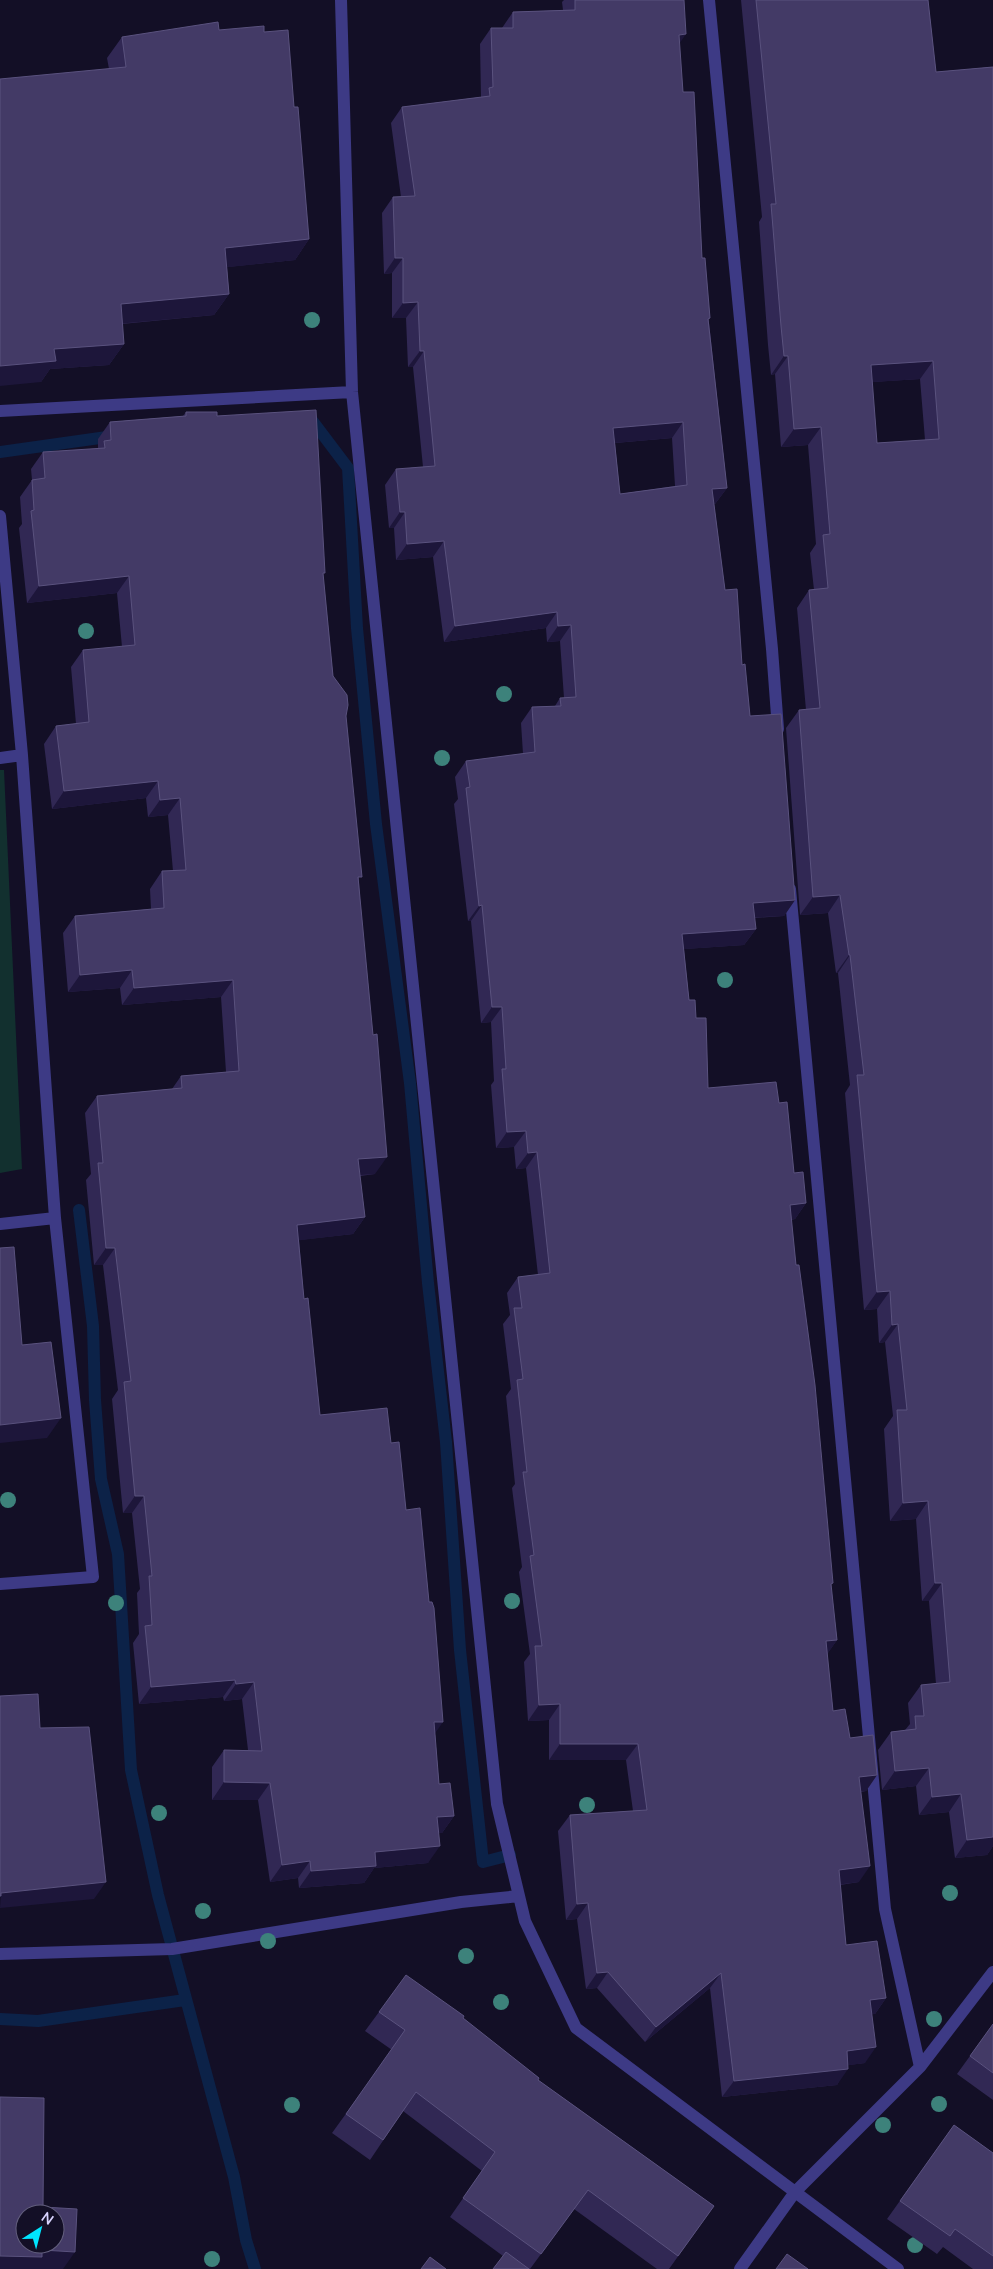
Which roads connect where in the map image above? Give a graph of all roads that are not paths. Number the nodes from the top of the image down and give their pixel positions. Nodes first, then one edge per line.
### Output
1 (341, 0) edge
2 (709, 0) edge
3 (352, 392) junction
4 (0, 411) edge
5 (0, 516) edge
6 (778, 738) edge
7 (22, 755) junction
8 (0, 758) edge
9 (789, 877) edge
10 (55, 1218) junction
11 (0, 1224) edge
12 (0, 1584) edge
13 (519, 1896) junction
14 (0, 1954) edge
15 (993, 1972) edge
16 (920, 2067) junction
17 (795, 2192) junction
18 (740, 2269) edge
19 (898, 2269) edge

1 - 3 street
2 - 6 street
3 - 4 street
3 - 13 street
5 - 7 street
7 - 8 street
7 - 10 street
9 - 16 street
10 - 11 street
10 - 12 street
13 - 14 street
13 - 17 street
15 - 16 street
16 - 17 street
17 - 18 street
17 - 19 street

